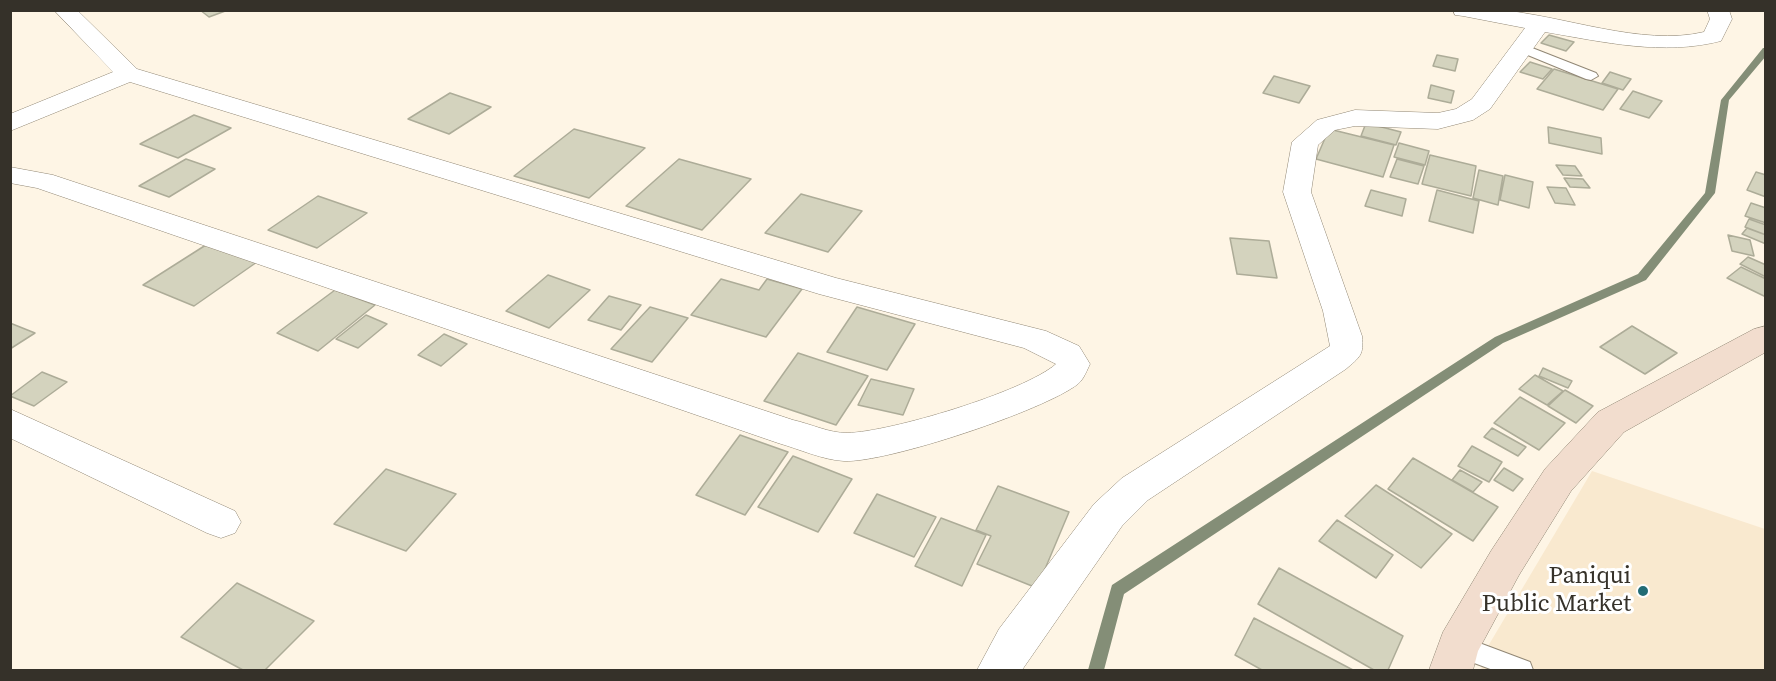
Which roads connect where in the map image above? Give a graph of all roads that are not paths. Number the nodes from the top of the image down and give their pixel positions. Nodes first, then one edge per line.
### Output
1 (64, 10) edge
2 (1463, 10) edge
3 (1718, 10) edge
4 (1531, 37) junction
5 (129, 74) junction
6 (1591, 76) dead end
7 (10, 123) edge
8 (10, 175) edge
9 (1766, 337) edge
10 (10, 422) edge
11 (221, 522) dead end
12 (1454, 658) edge
13 (999, 670) edge
14 (1521, 670) edge

1 - 5 street
2 - 4 street
3 - 4 street
4 - 6 lane
4 - 13 street
5 - 7 street
5 - 8 street
9 - 12 street
10 - 11 street
12 - 14 lane

